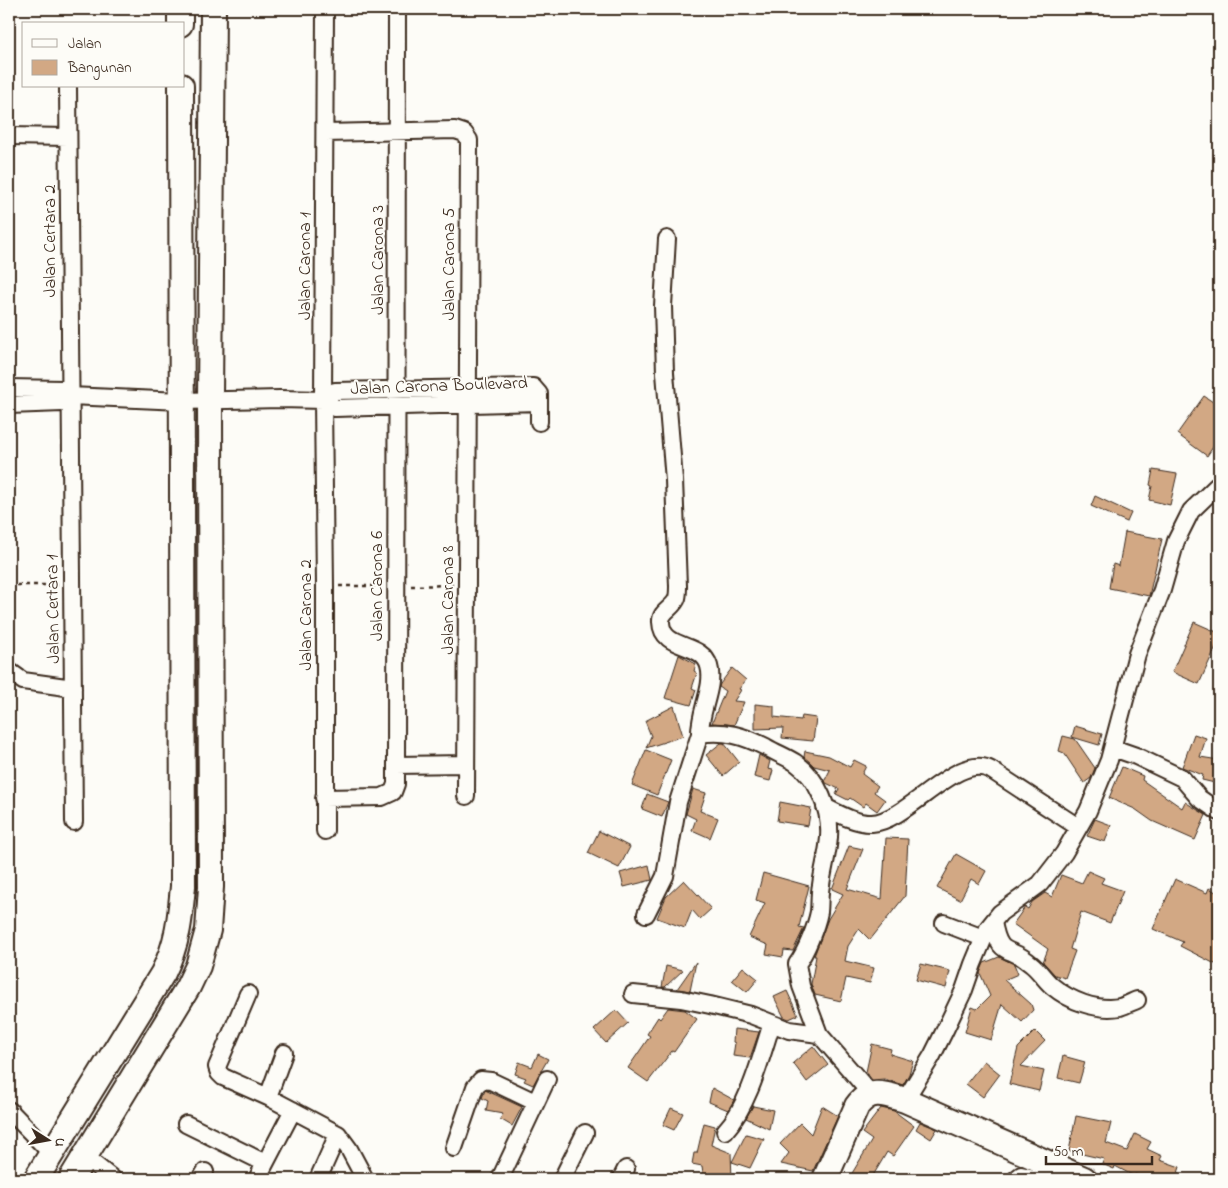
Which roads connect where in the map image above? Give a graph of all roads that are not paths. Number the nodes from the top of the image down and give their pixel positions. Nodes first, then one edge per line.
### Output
1 (180, 9) edge
2 (213, 9) edge
3 (325, 9) edge
4 (397, 9) edge
5 (180, 22) edge
6 (68, 88) edge
7 (180, 88) edge
8 (398, 131) junction
9 (325, 132) junction
10 (9, 136) edge
11 (68, 137) junction
12 (667, 239) dead end
13 (9, 388) edge
14 (396, 390) junction
15 (70, 396) junction
16 (468, 396) junction
17 (210, 400) junction
18 (323, 400) junction
19 (181, 402) junction
20 (9, 405) edge
21 (396, 407) junction
22 (540, 422) dead end
23 (1219, 484) edge
24 (9, 671) edge
25 (73, 688) junction
26 (700, 734) junction
27 (1113, 748) junction
28 (466, 764) junction
29 (396, 766) junction
30 (466, 796) dead end
31 (324, 798) junction
32 (825, 807) junction
33 (1219, 812) edge
34 (74, 822) dead end
35 (1078, 827) junction
36 (325, 831) dead end
37 (646, 914) dead end
38 (944, 922) dead end
39 (993, 922) junction
40 (983, 938) junction
41 (248, 994) dead end
42 (633, 994) dead end
43 (1137, 1000) dead end
44 (772, 1023) junction
45 (819, 1034) junction
46 (284, 1053) dead end
47 (546, 1079) dead end
48 (871, 1094) junction
49 (268, 1097) junction
50 (905, 1100) junction
51 (535, 1102) junction
52 (9, 1110) edge
53 (293, 1110) junction
54 (186, 1124) dead end
55 (724, 1131) dead end
56 (585, 1133) dead end
57 (338, 1134) junction
58 (454, 1148) dead end
59 (52, 1154) junction
60 (84, 1156) junction
61 (265, 1163) junction
62 (1018, 1177) edge
63 (36, 1179) edge
64 (71, 1179) edge
65 (113, 1179) edge
66 (257, 1179) edge
67 (318, 1179) edge
68 (365, 1179) edge
69 (500, 1179) edge
70 (562, 1179) edge
71 (825, 1179) edge
72 (1038, 1179) edge
73 (1084, 1179) edge

1 - 5 street
2 - 17 street
3 - 9 street, Jalan Carona 1
4 - 8 street, Jalan Carona 3
6 - 11 street, Jalan Certara 2
7 - 19 street
8 - 9 street
8 - 14 street, Jalan Carona 3
8 - 16 street, Jalan Carona 5
9 - 18 street, Jalan Carona 1
10 - 11 street
11 - 15 street, Jalan Certara 2
12 - 26 street
13 - 15 street
14 - 16 street, Jalan Carona Boulevard
14 - 18 street, Jalan Carona Boulevard
14 - 21 street, Jalan Carona 3
15 - 19 street, Jalan Carona Boulevard
15 - 20 street
15 - 25 street, Jalan Certara 1
16 - 21 street, Jalan Carona Boulevard
16 - 22 street, Jalan Carona Boulevard
16 - 28 street, Jalan Carona 8
17 - 18 street, Jalan Carona Boulevard
17 - 19 street, Jalan Carona Boulevard
17 - 60 street
18 - 21 street, Jalan Carona Boulevard
18 - 31 street, Jalan Carona 2
19 - 59 street
21 - 29 street, Jalan Carona 6
23 - 27 street
24 - 25 street
25 - 34 street, Jalan Certara 1
26 - 32 street
26 - 37 street
27 - 33 street
27 - 35 street
28 - 29 street
28 - 30 street, Jalan Carona 8
29 - 31 street, Jalan Carona 6
31 - 36 street, Jalan Carona 2
32 - 35 street
32 - 45 street
35 - 39 street
38 - 40 street
39 - 40 street
39 - 43 street
40 - 50 street
41 - 49 street
42 - 44 street
44 - 45 street
44 - 55 street
45 - 48 street
46 - 49 street
47 - 51 street
48 - 50 street
48 - 71 street
49 - 53 street
50 - 73 street
51 - 58 street
51 - 69 street
52 - 59 street
53 - 57 street
53 - 61 street
54 - 61 street
56 - 70 street
57 - 67 street
57 - 68 street
59 - 63 street
60 - 64 street
60 - 65 street
61 - 66 street
62 - 72 street

